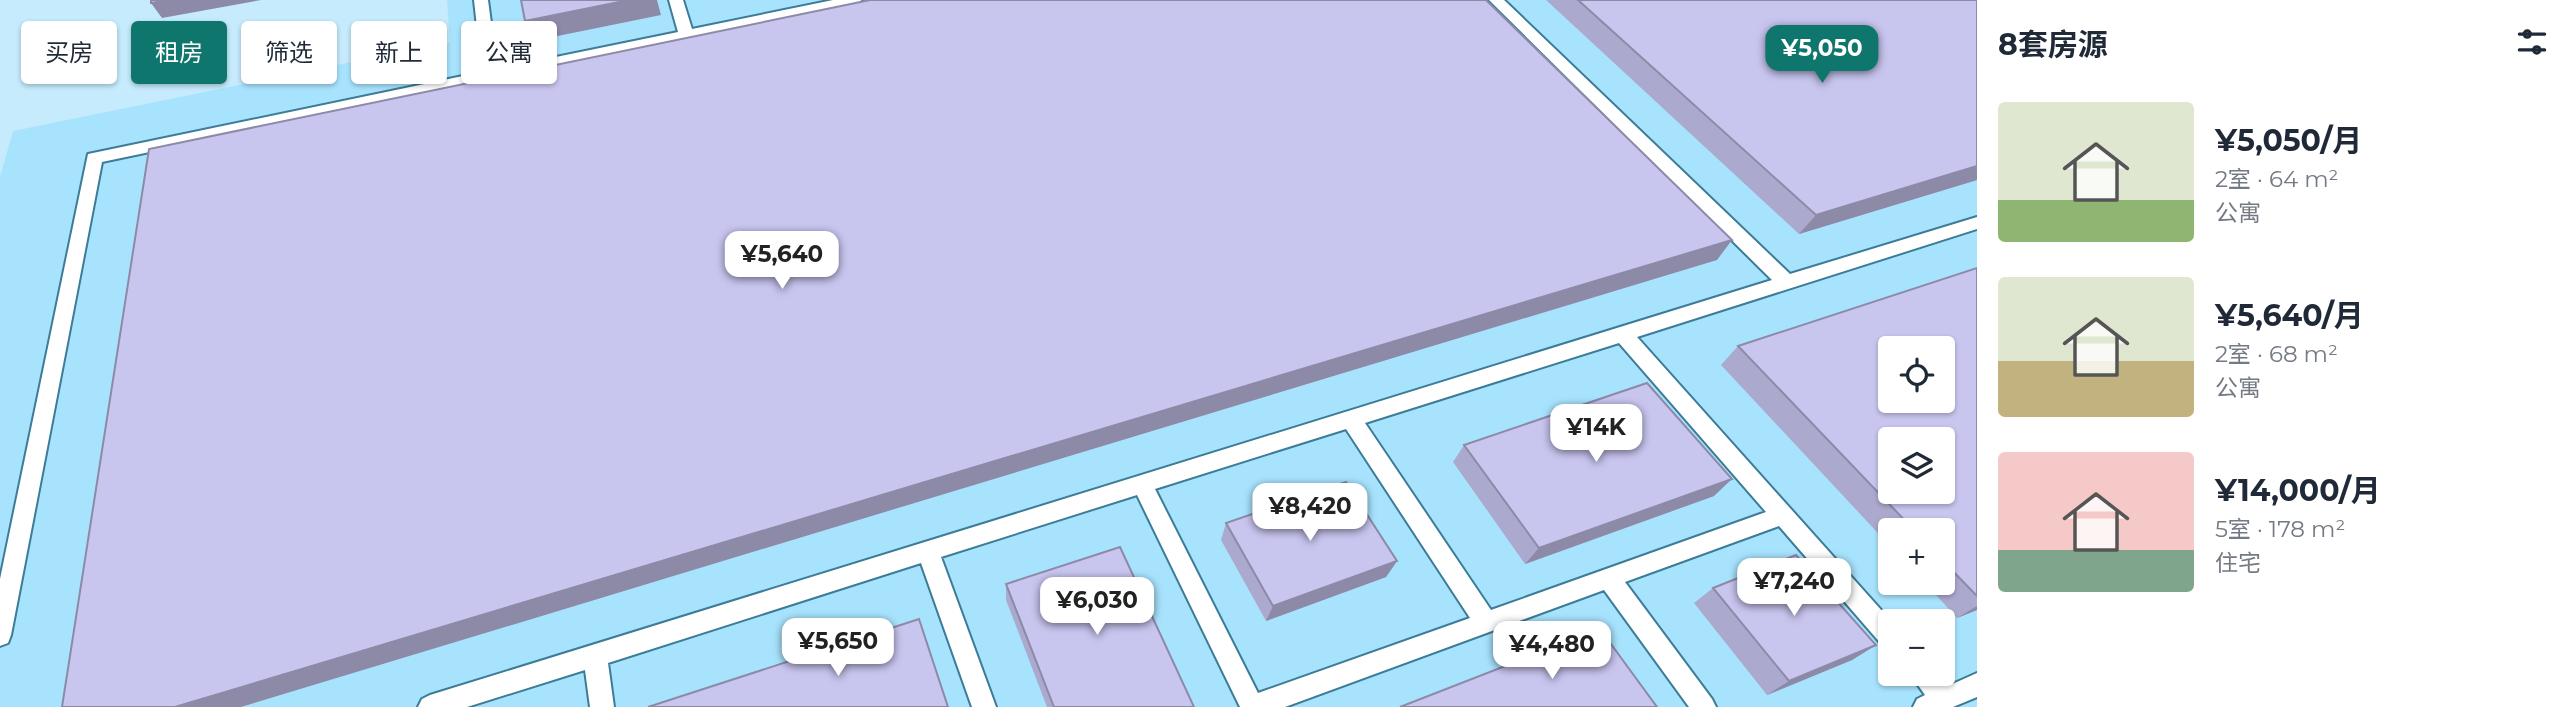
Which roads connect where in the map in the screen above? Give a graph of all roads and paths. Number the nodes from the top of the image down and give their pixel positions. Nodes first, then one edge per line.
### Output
1 (481, 0) edge
2 (676, 0) edge
3 (855, 0) edge
4 (1496, 0) edge
5 (483, 21) edge
6 (686, 35) junction
7 (557, 62) edge
8 (461, 82) edge
9 (1977, 223) edge
10 (1787, 283) junction
11 (1623, 334) junction
12 (1351, 419) junction
13 (1142, 484) junction
14 (1783, 515) junction
15 (928, 551) junction
16 (1609, 579) junction
17 (1486, 623) junction
18 (1878, 623) edge
19 (0, 635) edge
20 (595, 655) junction
21 (1977, 685) edge
22 (1927, 686) edge
23 (1935, 703) edge
24 (430, 707) edge
25 (602, 707) edge
26 (984, 707) edge
27 (1252, 707) edge
28 (1704, 707) edge

1 - 5 lane
2 - 6 lane
3 - 6 lane
4 - 10 lane
6 - 7 lane
8 - 19 lane
9 - 10 lane
10 - 11 lane
11 - 12 lane
11 - 14 lane
12 - 13 lane
12 - 17 lane
13 - 15 lane
13 - 27 lane
14 - 16 lane
14 - 18 lane
15 - 20 lane
15 - 26 lane
16 - 17 lane
16 - 28 lane
17 - 27 lane
20 - 24 lane
20 - 25 lane
21 - 23 lane
22 - 23 lane

